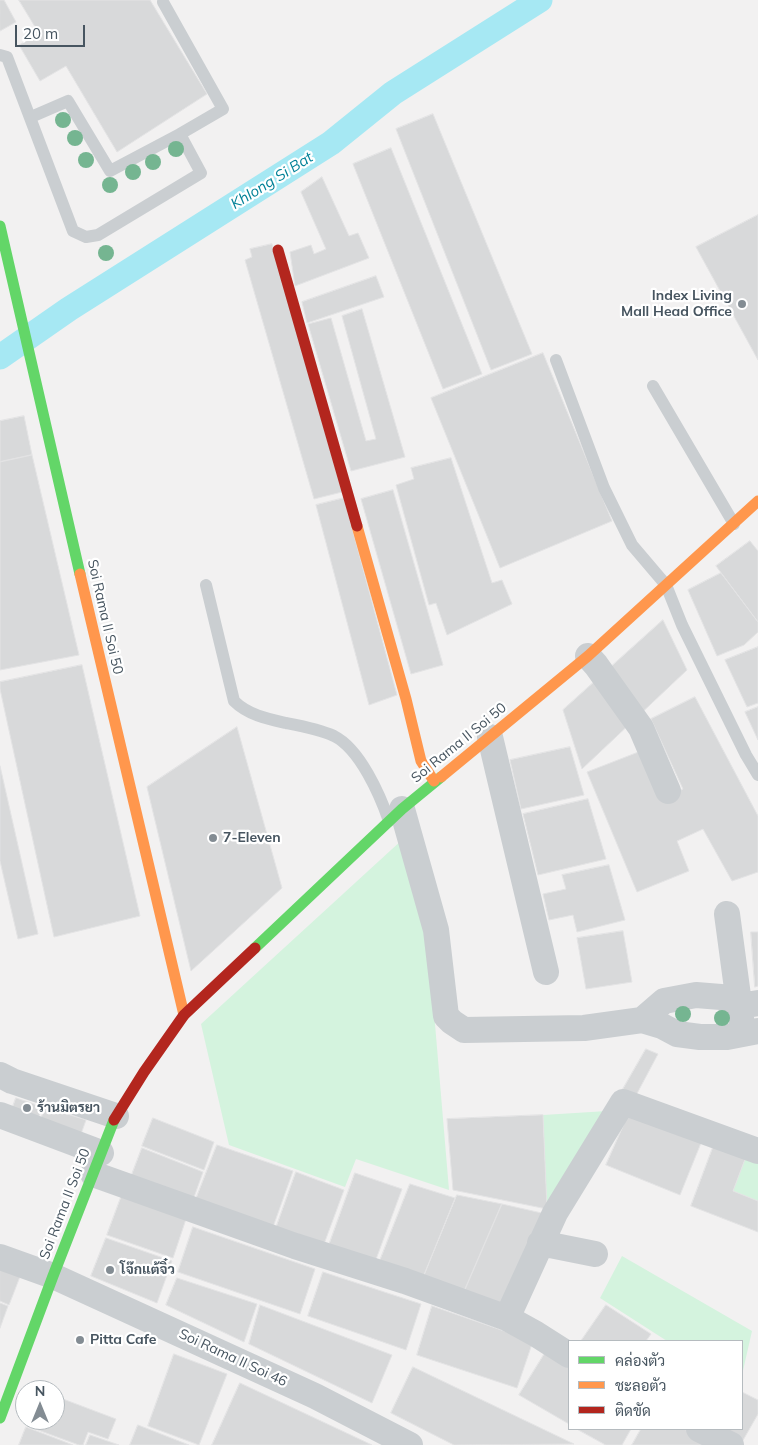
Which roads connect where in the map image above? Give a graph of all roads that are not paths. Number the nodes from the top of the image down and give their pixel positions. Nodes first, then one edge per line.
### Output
1 (163, 2) dead end
2 (0, 54) edge
3 (31, 117) junction
4 (180, 134) junction
5 (0, 226) edge
6 (278, 250) dead end
7 (556, 360) dead end
8 (653, 386) dead end
9 (758, 501) edge
10 (734, 524) junction
11 (206, 585) dead end
12 (666, 585) junction
13 (588, 656) junction
14 (490, 737) junction
15 (758, 775) edge
16 (434, 781) junction
17 (668, 792) dead end
18 (395, 815) junction
19 (727, 914) dead end
20 (546, 972) dead end
21 (749, 1005) edge
22 (184, 1015) junction
23 (642, 1020) junction
24 (751, 1032) edge
25 (0, 1075) edge
26 (0, 1115) edge
27 (116, 1116) junction
28 (758, 1151) edge
29 (97, 1163) junction
30 (540, 1243) junction
31 (595, 1254) dead end
32 (0, 1257) edge
33 (53, 1276) junction
34 (507, 1318) junction
35 (568, 1355) edge
36 (0, 1418) edge
37 (701, 1430) edge
38 (410, 1445) edge
39 (731, 1445) edge

1 - 4 lane
2 - 3 lane
3 - 4 lane
3 - 4 lane
5 - 22 street, Soi Rama II Soi 50
6 - 16 street
7 - 12 lane
8 - 10 lane
9 - 10 street, Soi Rama II Soi 50
10 - 12 street, Soi Rama II Soi 50
11 - 18 lane
12 - 13 street, Soi Rama II Soi 50
12 - 15 lane
13 - 14 street, Soi Rama II Soi 50
13 - 17 street
14 - 16 street, Soi Rama II Soi 50
14 - 20 street
16 - 18 street, Soi Rama II Soi 50
18 - 22 street, Soi Rama II Soi 50
18 - 23 street
19 - 21 street
21 - 23 street
21 - 24 street
22 - 27 street, Soi Rama II Soi 50
23 - 24 street
25 - 27 street
26 - 29 street
27 - 29 street, Soi Rama II Soi 50
28 - 30 street
29 - 33 street, Soi Rama II Soi 50
29 - 34 street
30 - 31 street
30 - 34 street
32 - 33 street, Soi Rama II Soi 46
33 - 36 street, Soi Rama II Soi 50
33 - 38 street, Soi Rama II Soi 46
34 - 35 street
37 - 39 street

